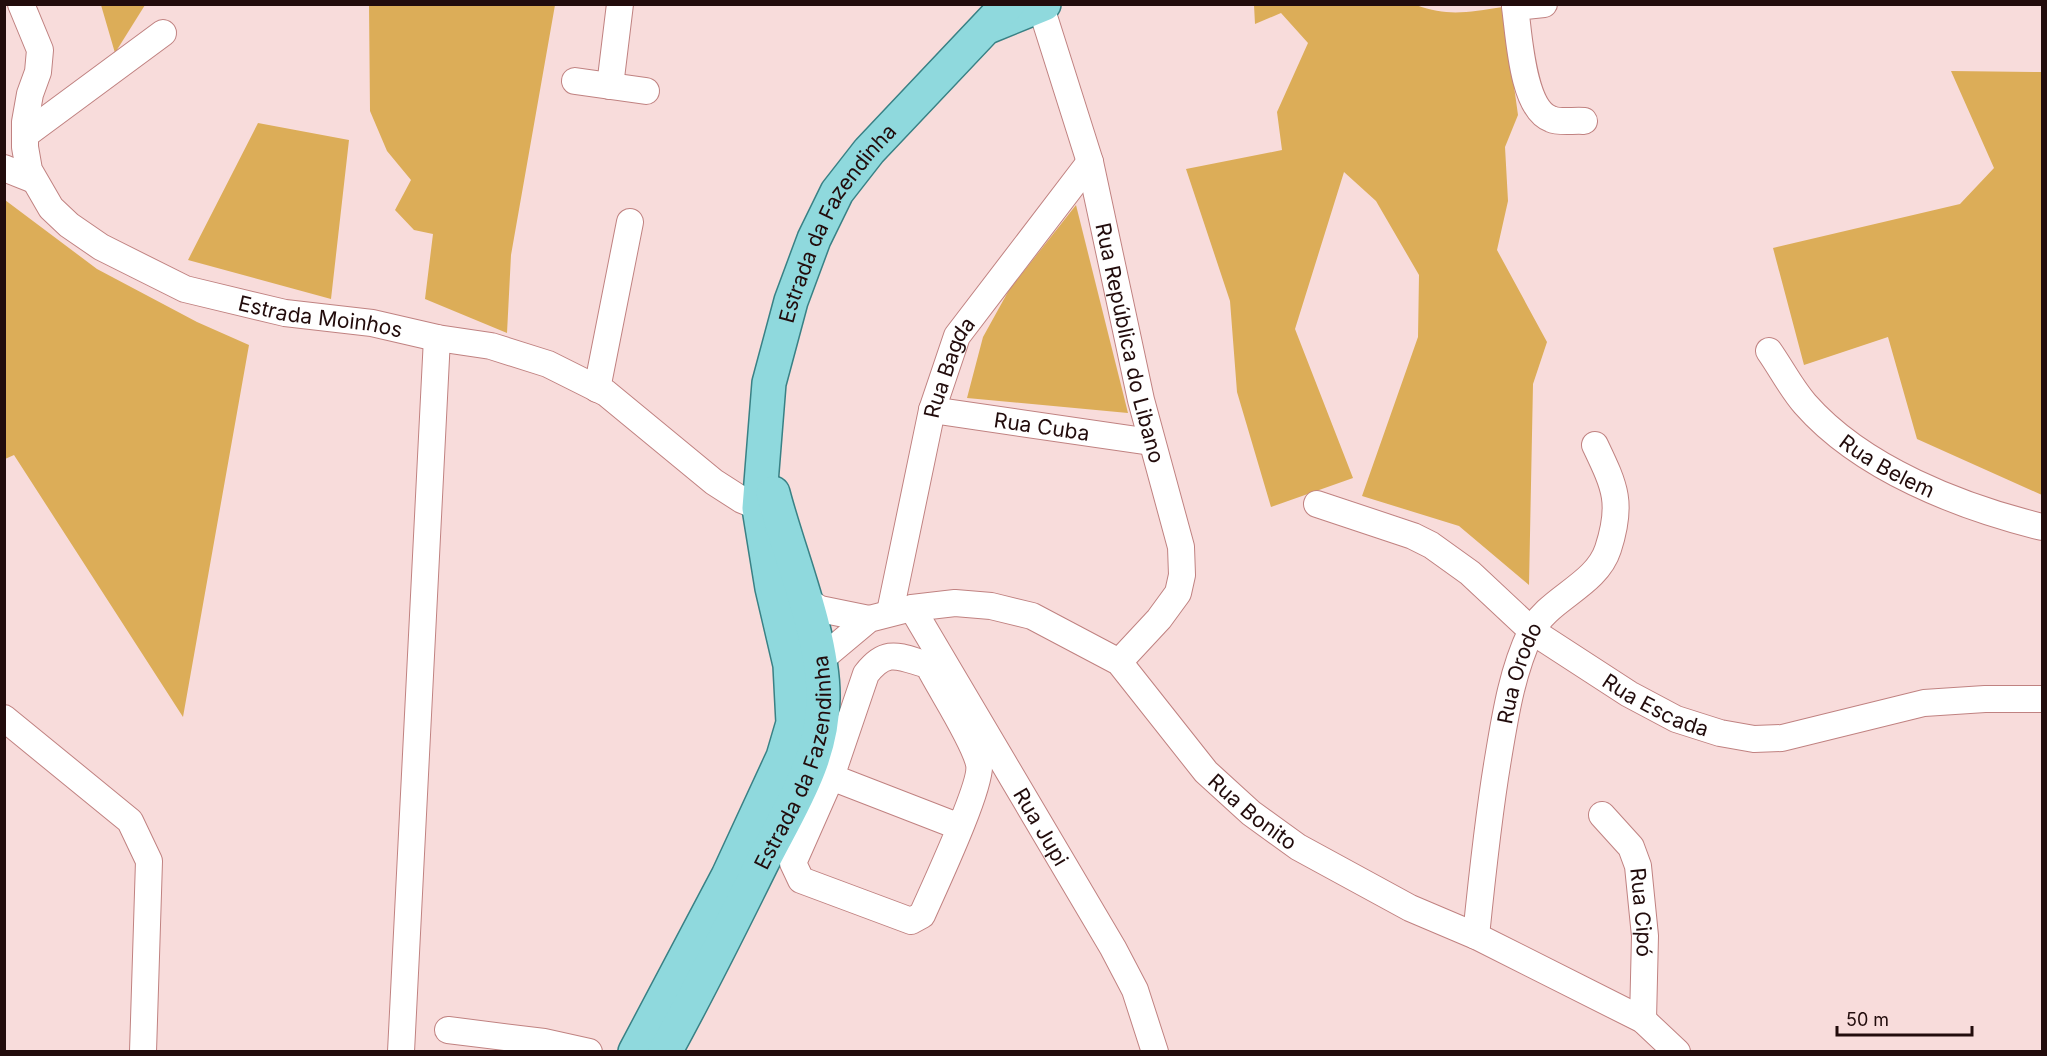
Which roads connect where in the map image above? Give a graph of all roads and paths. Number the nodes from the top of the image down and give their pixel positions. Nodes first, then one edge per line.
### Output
1 (21, 4) edge
2 (620, 4) edge
3 (1544, 4) edge
4 (1042, 5) edge
5 (999, 15) edge
6 (163, 33) dead end
7 (575, 81) dead end
8 (610, 86) junction
9 (646, 91) dead end
10 (1584, 121) dead end
11 (25, 135) junction
12 (1090, 162) junction
13 (4, 168) edge
14 (34, 180) junction
15 (630, 222) dead end
16 (437, 338) junction
17 (1769, 351) dead end
18 (597, 389) junction
19 (932, 410) junction
20 (1151, 442) junction
21 (1595, 445) dead end
22 (1317, 504) dead end
23 (769, 511) junction
24 (2043, 527) edge
25 (804, 599) junction
26 (890, 613) junction
27 (1532, 631) junction
28 (820, 660) junction
29 (1119, 662) junction
30 (2043, 699) edge
31 (4, 718) edge
32 (821, 771) junction
33 (1602, 815) dead end
34 (960, 827) junction
35 (1476, 936) junction
36 (1643, 1020) junction
37 (448, 1030) dead end
38 (143, 1052) edge
39 (401, 1052) edge
40 (589, 1052) edge
41 (635, 1052) edge
42 (665, 1052) edge
43 (1155, 1052) edge
44 (1677, 1052) edge

1 - 11 street, Estrada Moinhos
2 - 8 street
3 - 10 street
4 - 5 main road, Estrada da Fazendinha
4 - 12 street, Rua República do Libano
5 - 23 main road, Estrada da Fazendinha
6 - 11 street
7 - 8 street
8 - 9 street
11 - 14 street, Estrada Moinhos
12 - 19 street, Rua Bagda
12 - 20 street, Rua República do Libano
13 - 14 street
14 - 16 street, Estrada Moinhos
15 - 18 street
16 - 18 street, Estrada Moinhos
16 - 39 street
17 - 24 street, Rua Belem
18 - 23 street, Estrada Moinhos
19 - 20 street, Rua Cuba
19 - 26 street, Rua Bagda
20 - 29 street, Rua República do Libano
21 - 27 street, Rua Orodo
22 - 27 street, Rua Escada
23 - 25 main road, Estrada da Fazendinha
23 - 41 main road, Estrada da Fazendinha
25 - 26 street, Rua Bonito
25 - 28 main road, Estrada da Fazendinha
26 - 28 street
26 - 29 street, Rua Bonito
26 - 43 street, Rua Jupi
27 - 30 street, Rua Escada
27 - 35 street, Rua Orodo
28 - 32 main road, Estrada da Fazendinha
29 - 35 street, Rua Bonito
31 - 38 street
32 - 34 street
32 - 34 street
32 - 34 street
32 - 42 main road, Estrada da Fazendinha
33 - 36 street, Rua Cipó
35 - 36 street, Rua Bonito
36 - 44 street, Rua Bonito
37 - 40 street

